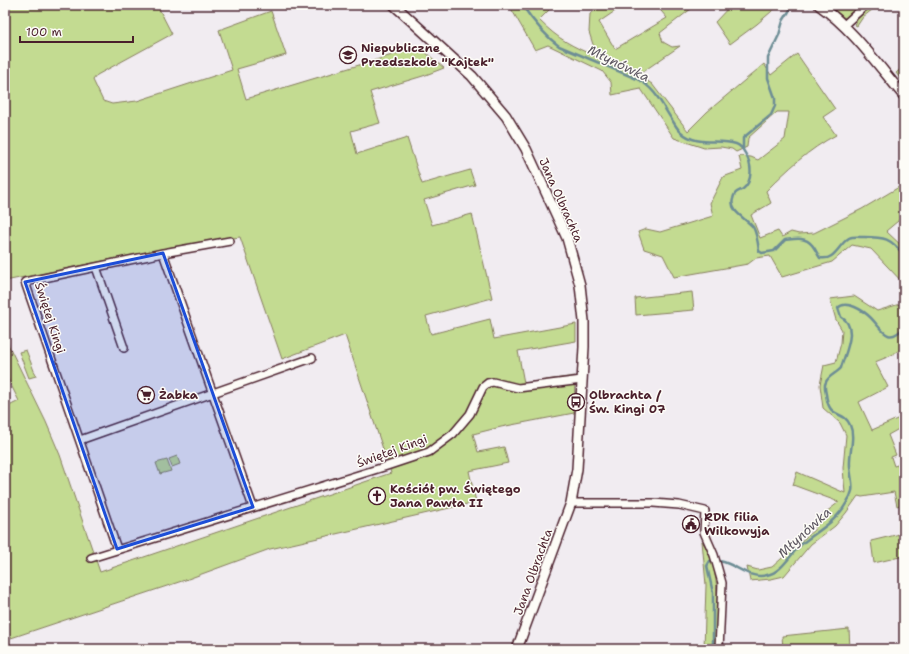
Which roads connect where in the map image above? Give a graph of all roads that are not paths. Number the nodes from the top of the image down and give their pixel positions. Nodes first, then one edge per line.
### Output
1 (394, 5) edge
2 (818, 5) edge
3 (866, 5) edge
4 (844, 25) junction
5 (904, 96) edge
6 (230, 241) dead end
7 (163, 253) junction
8 (96, 267) junction
9 (124, 348) dead end
10 (312, 358) dead end
11 (582, 380) junction
12 (213, 393) junction
13 (80, 440) junction
14 (571, 503) junction
15 (253, 507) junction
16 (117, 549) junction
17 (91, 558) dead end
18 (517, 649) edge
19 (719, 649) edge

1 - 11 street, Jana Olbrachta
2 - 4 street
3 - 4 street
4 - 5 street
6 - 7 street
7 - 8 street
7 - 12 street
8 - 9 street
8 - 13 street, Świętej Kingi
10 - 12 street
11 - 14 street, Jana Olbrachta
11 - 15 street, Świętej Kingi
12 - 13 street
12 - 15 street
13 - 16 street, Świętej Kingi
14 - 18 street, Jana Olbrachta
14 - 19 street
15 - 16 street, Świętej Kingi
16 - 17 street, Świętej Kingi

